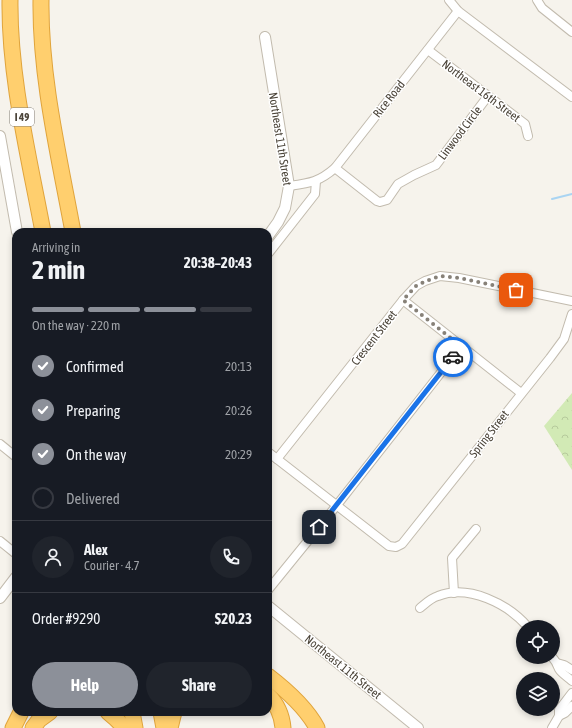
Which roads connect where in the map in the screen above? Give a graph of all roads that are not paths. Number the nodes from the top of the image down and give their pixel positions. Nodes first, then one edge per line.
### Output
1 (10, 0) edge
2 (41, 0) edge
3 (449, 0) edge
4 (537, 0) edge
5 (458, 11) junction
6 (572, 32) edge
7 (265, 37) dead end
8 (428, 50) junction
9 (488, 96) junction
10 (572, 97) edge
11 (0, 136) edge
12 (528, 136) dead end
13 (335, 168) junction
14 (316, 181) junction
15 (289, 186) junction
16 (16, 228) edge
17 (42, 228) edge
18 (72, 228) edge
19 (272, 230) edge
20 (272, 249) edge
21 (403, 300) junction
22 (572, 301) edge
23 (572, 314) edge
24 (462, 347) junction
25 (521, 393) junction
26 (0, 444) edge
27 (12, 454) edge
28 (272, 455) edge
29 (277, 459) junction
30 (337, 506) junction
31 (476, 529) dead end
32 (0, 541) edge
33 (12, 551) edge
34 (12, 582) edge
35 (272, 585) edge
36 (454, 593) junction
37 (0, 598) edge
38 (420, 608) dead end
39 (272, 609) edge
40 (521, 620) edge
41 (560, 662) edge
42 (556, 664) edge
43 (572, 670) edge
44 (272, 680) edge
45 (572, 681) edge
46 (572, 693) edge
47 (272, 700) edge
48 (572, 706) edge
49 (560, 709) edge
50 (19, 716) edge
51 (44, 716) edge
52 (113, 716) edge
53 (133, 716) edge
54 (162, 716) edge
55 (173, 716) edge
56 (559, 716) edge
57 (560, 716) edge
58 (12, 728) edge
59 (33, 728) edge
60 (125, 728) edge
61 (135, 728) edge
62 (164, 728) edge
63 (170, 728) edge
64 (283, 728) edge
65 (317, 728) edge
66 (418, 728) edge
67 (552, 728) edge

1 - 17 highway, I 49
2 - 18 highway, I 49
3 - 5 street
4 - 6 street
5 - 8 street, Rice Road
5 - 10 street
7 - 15 street, Northeast 11th Street
8 - 9 street, Northeast 16th Street
8 - 13 street, Rice Road
9 - 12 street, Northeast 16th Street
9 - 13 street, Linwood Circle
11 - 16 street
13 - 14 street, Rice Road
14 - 15 street, Rice Road
14 - 20 street
15 - 19 street, Northeast 11th Street
21 - 22 street, Crescent Street
21 - 24 street
21 - 29 street, Crescent Street
23 - 25 street, Spring Street
24 - 25 street
24 - 30 street
25 - 30 street, Spring Street
26 - 27 street
28 - 29 street
29 - 30 street
30 - 35 street
31 - 36 street
32 - 33 street
34 - 37 street
36 - 38 street
36 - 40 street
39 - 66 street, Northeast 11th Street
41 - 43 street
42 - 45 street
44 - 65 highway
46 - 49 street
47 - 64 highway
48 - 57 street
50 - 58 highway
51 - 59 highway
52 - 60 highway
53 - 61 highway
54 - 62 highway
55 - 63 highway
56 - 67 street

